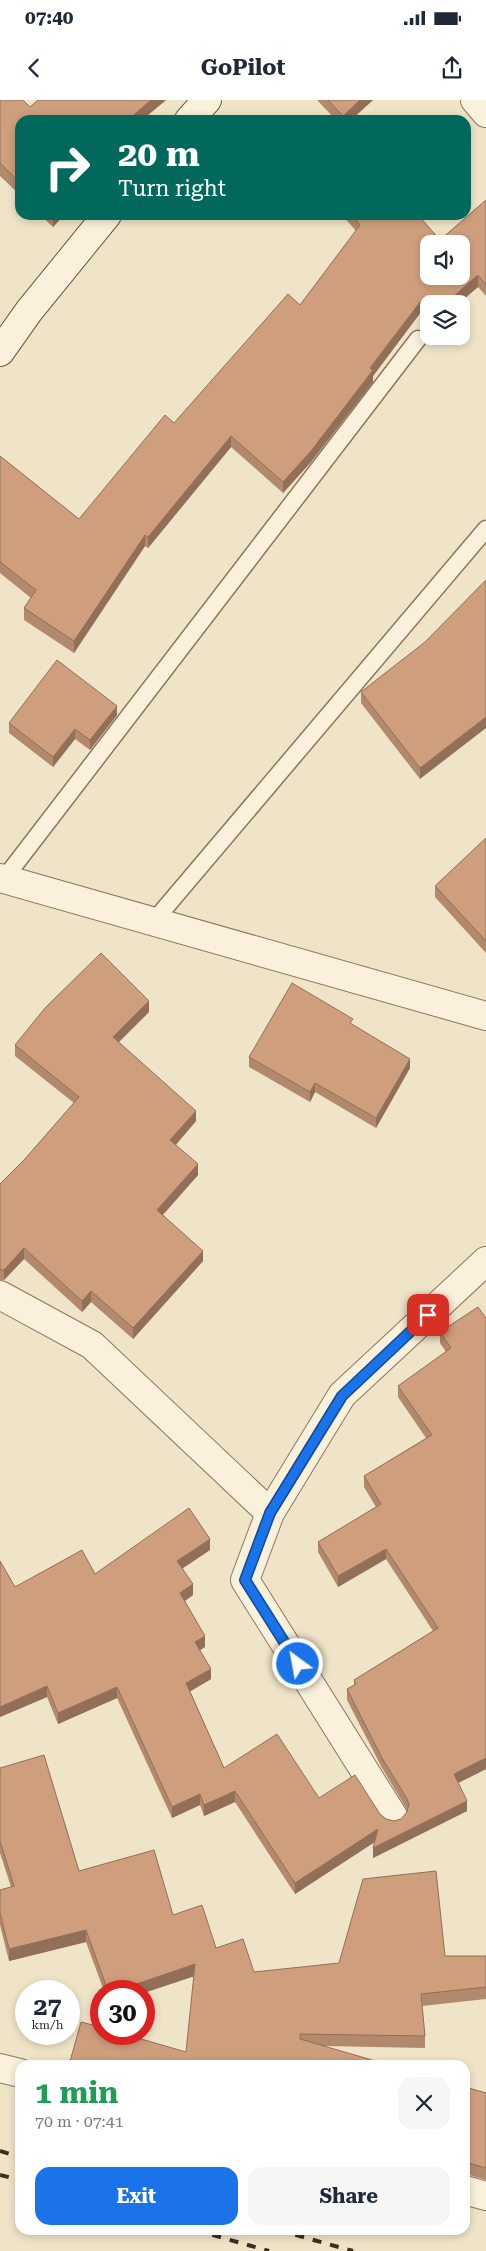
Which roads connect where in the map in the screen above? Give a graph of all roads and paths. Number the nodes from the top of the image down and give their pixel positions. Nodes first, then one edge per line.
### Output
1 (207, 100) edge
2 (475, 100) edge
3 (486, 114) edge
4 (194, 115) edge
5 (103, 220) edge
6 (418, 339) dead end
7 (0, 352) edge
8 (486, 529) edge
9 (2, 879) edge
10 (154, 922) junction
11 (486, 1016) edge
12 (486, 1261) edge
13 (0, 1295) edge
14 (270, 1513) junction
15 (392, 1816) dead end
16 (0, 2068) edge
17 (15, 2072) edge
18 (470, 2191) edge
19 (486, 2196) edge

1 - 4 street
2 - 3 street
5 - 7 street
6 - 9 lane
8 - 10 lane
9 - 10 street
10 - 11 street
12 - 14 street
13 - 14 street
14 - 15 street
16 - 17 street
18 - 19 street

